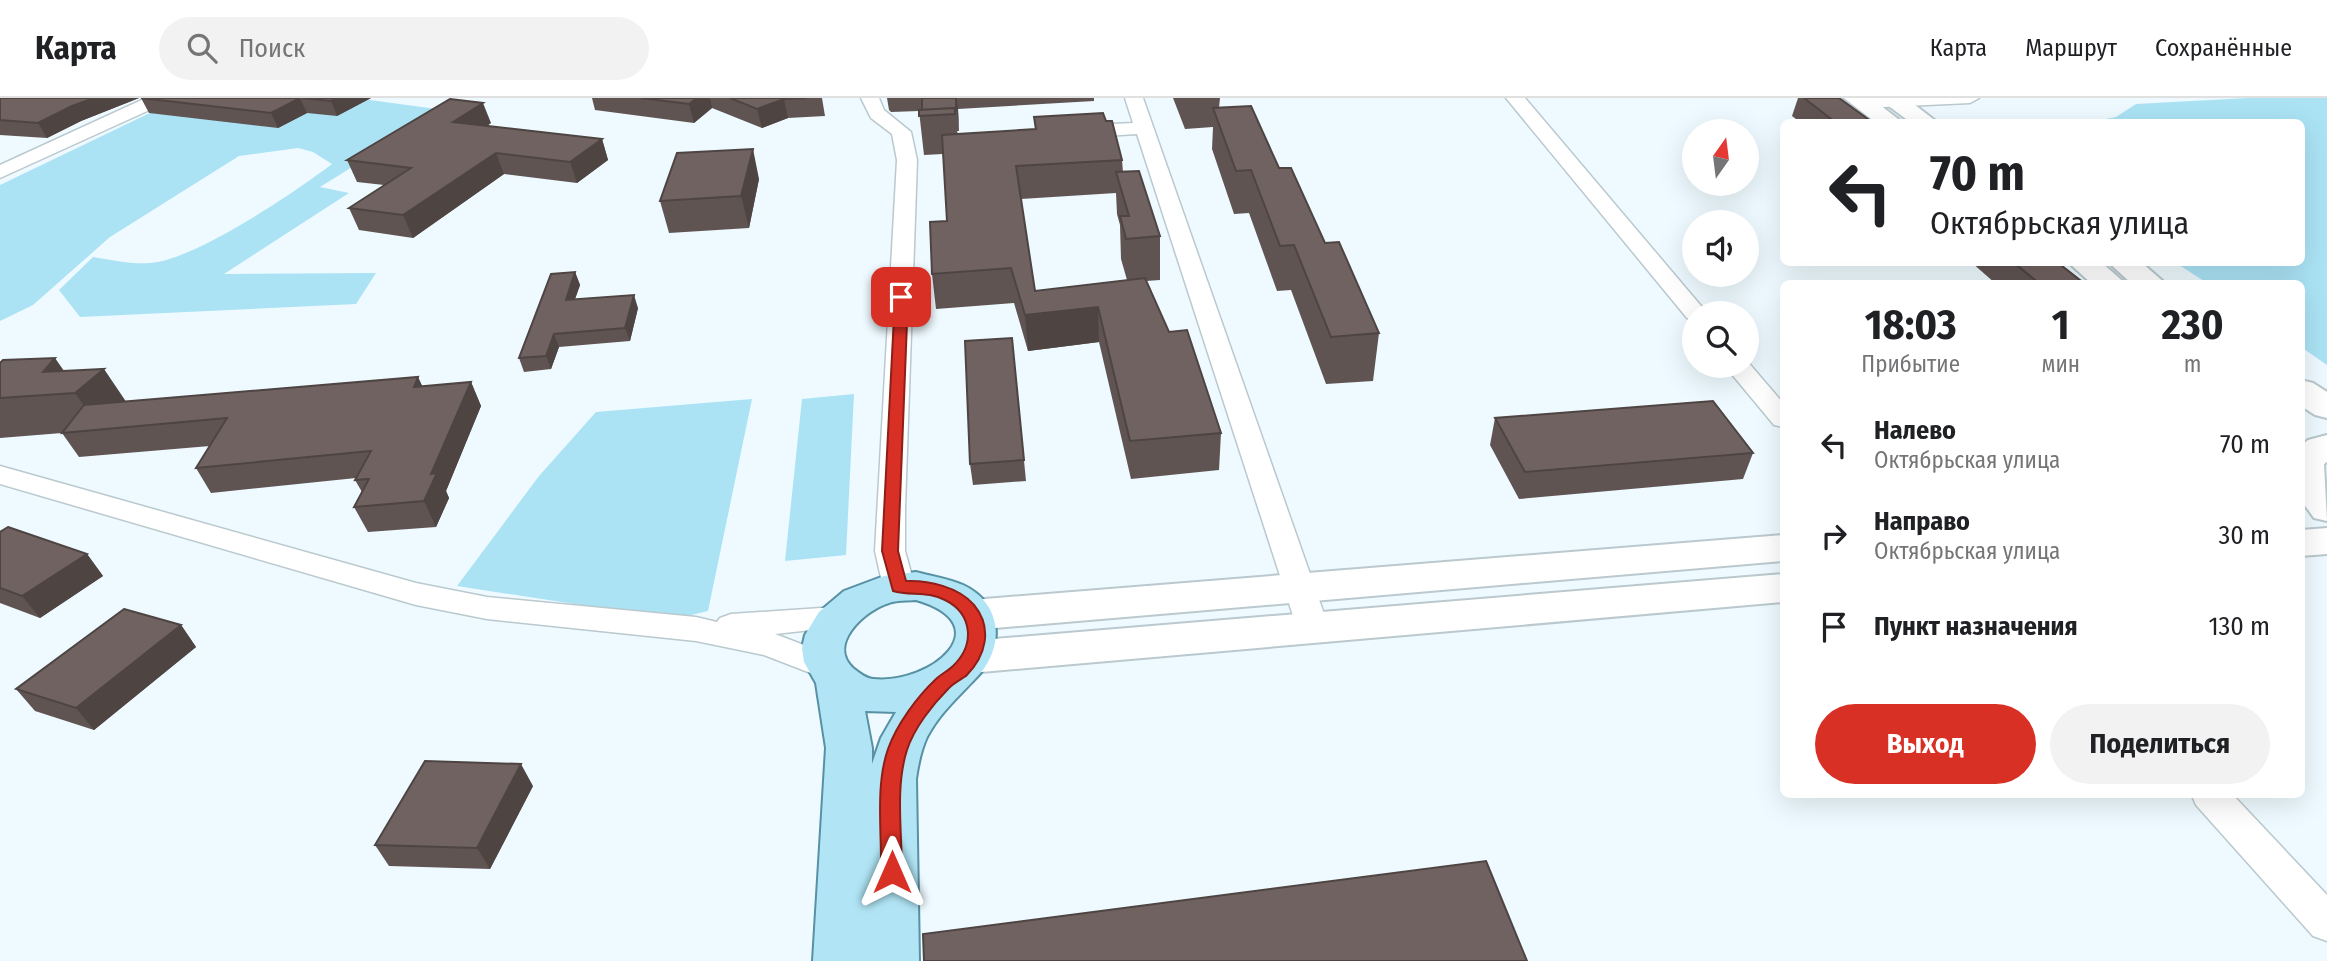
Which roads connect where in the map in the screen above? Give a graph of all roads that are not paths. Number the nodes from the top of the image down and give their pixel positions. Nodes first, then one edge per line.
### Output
1 (161, 98) edge
2 (870, 98) edge
3 (1135, 98) edge
4 (1515, 98) edge
5 (1970, 98) edge
6 (1859, 101) edge
7 (1892, 107) edge
8 (1918, 119) edge
9 (1144, 128) junction
10 (1050, 134) edge
11 (929, 141) dead end
12 (904, 156) junction
13 (0, 172) edge
14 (2087, 266) edge
15 (2127, 266) edge
16 (2106, 280) edge
17 (2146, 280) edge
18 (1685, 301) edge
19 (1748, 378) edge
20 (2305, 393) edge
21 (2327, 408) edge
22 (1780, 415) edge
23 (2305, 425) edge
24 (2327, 441) edge
25 (2327, 446) edge
26 (0, 475) edge
27 (2319, 515) edge
28 (2305, 537) edge
29 (1780, 548) edge
30 (899, 587) junction
31 (1299, 588) junction
32 (1780, 588) edge
33 (972, 615) junction
34 (836, 618) junction
35 (1313, 628) junction
36 (696, 629) junction
37 (956, 670) junction
38 (832, 674) junction
39 (2213, 798) edge
40 (2327, 923) edge
41 (840, 961) edge
42 (892, 961) edge

1 - 13 street
2 - 12 street
3 - 9 street
4 - 18 street
5 - 7 street
6 - 7 street
7 - 8 street
9 - 10 street
9 - 31 street
11 - 12 street
12 - 30 street
14 - 16 street
15 - 17 street
19 - 22 street
20 - 21 street
23 - 24 street
25 - 27 street
26 - 36 street
27 - 28 street
29 - 31 street
30 - 33 main road
30 - 34 main road
31 - 33 street
31 - 35 street
32 - 35 street
33 - 37 main road
34 - 36 street
34 - 38 main road
35 - 37 street
36 - 38 street
37 - 38 main road
37 - 42 main road
38 - 41 main road
39 - 40 street

